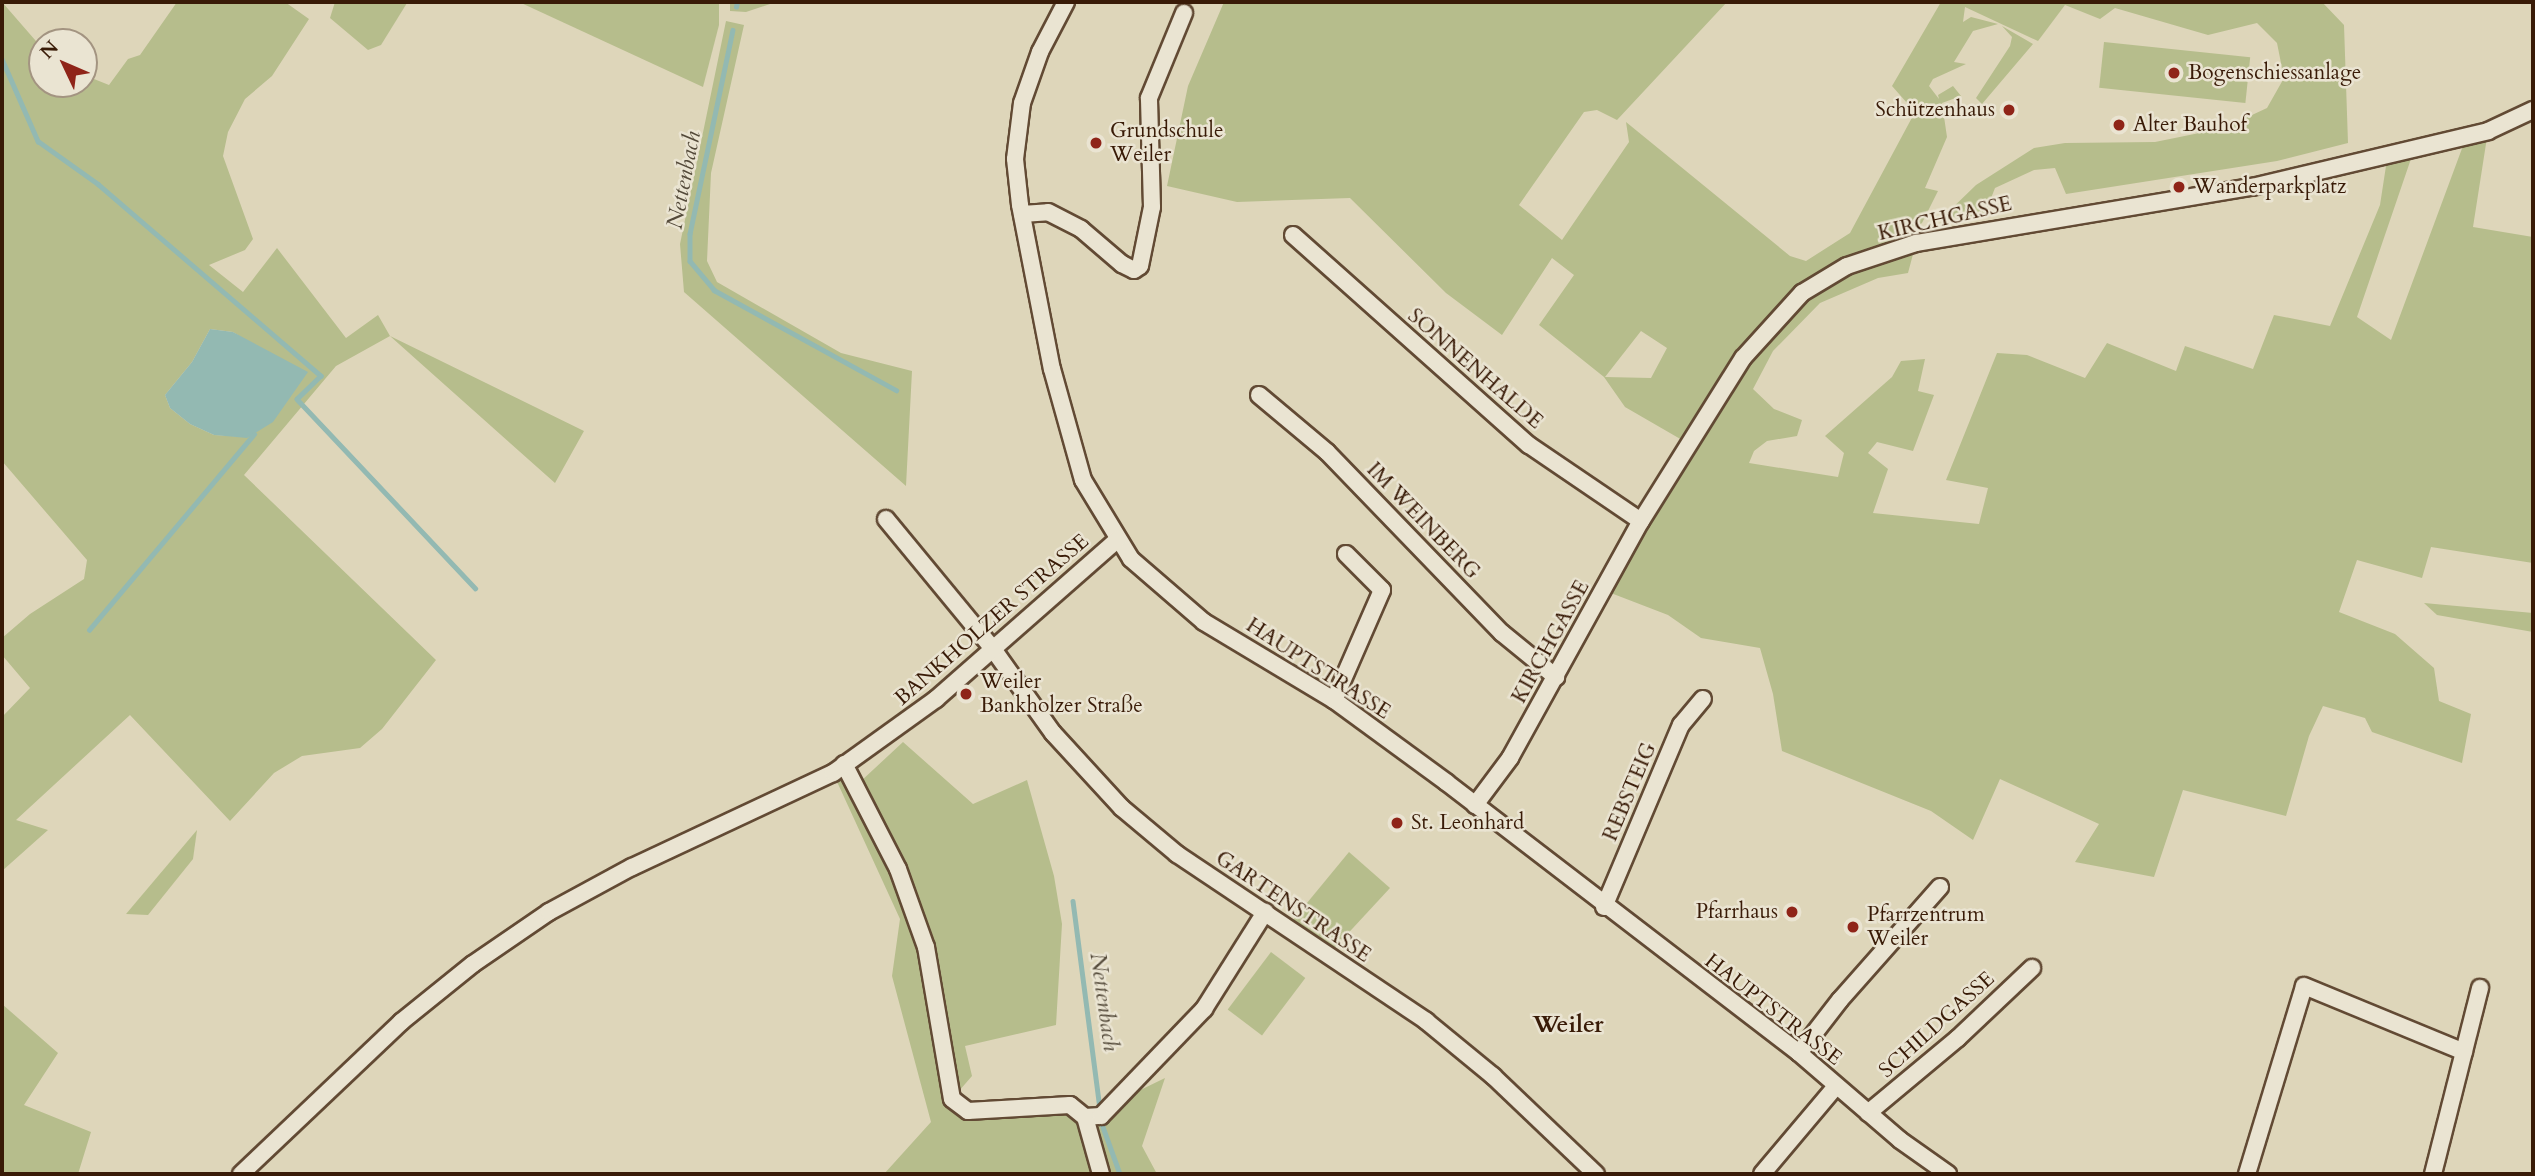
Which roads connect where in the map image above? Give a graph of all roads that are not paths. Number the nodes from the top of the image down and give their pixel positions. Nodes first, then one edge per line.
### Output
1 (1066, 2) edge
2 (1184, 13) dead end
3 (2533, 110) edge
4 (1022, 214) junction
5 (1293, 235) dead end
6 (1259, 395) dead end
7 (886, 519) dead end
8 (1641, 521) junction
9 (1118, 539) junction
10 (1346, 554) dead end
11 (993, 649) junction
12 (1556, 677) junction
13 (1334, 699) junction
14 (1703, 699) dead end
15 (844, 764) junction
16 (1475, 805) junction
17 (1940, 887) dead end
18 (1604, 906) junction
19 (1265, 912) junction
20 (2032, 968) dead end
21 (2480, 988) dead end
22 (2464, 1052) junction
23 (1799, 1053) junction
24 (1836, 1086) junction
25 (1868, 1113) junction
26 (1085, 1117) junction
27 (1942, 1173) edge
28 (241, 1174) edge
29 (1101, 1174) edge
30 (1596, 1174) edge
31 (1762, 1174) edge
32 (2247, 1174) edge
33 (2433, 1174) edge

1 - 4 street, HAUPTSTRASSE
2 - 4 street
3 - 8 street, KIRCHGASSE
4 - 9 street, HAUPTSTRASSE
5 - 8 street, SONNENHALDE
6 - 12 street, IM WEINBERG
7 - 11 street, GARTENSTRASSE
8 - 12 street, KIRCHGASSE
9 - 11 street, BANKHOLZER STRASSE
9 - 13 street, HAUPTSTRASSE
10 - 13 street
11 - 15 street, BANKHOLZER STRASSE
11 - 19 street, GARTENSTRASSE
12 - 16 street, KIRCHGASSE
13 - 16 street, HAUPTSTRASSE
14 - 18 street, REBSTEIG
15 - 26 street
15 - 28 street, BANKHOLZER STRASSE
16 - 18 street, HAUPTSTRASSE
17 - 23 street
18 - 23 street, HAUPTSTRASSE
19 - 26 street
19 - 30 street, GARTENSTRASSE
20 - 25 street, SCHILDGASSE
21 - 22 street
22 - 32 street
22 - 33 street
23 - 24 street, HAUPTSTRASSE
24 - 25 street, HAUPTSTRASSE
24 - 31 street
25 - 27 street, HAUPTSTRASSE
26 - 29 street

